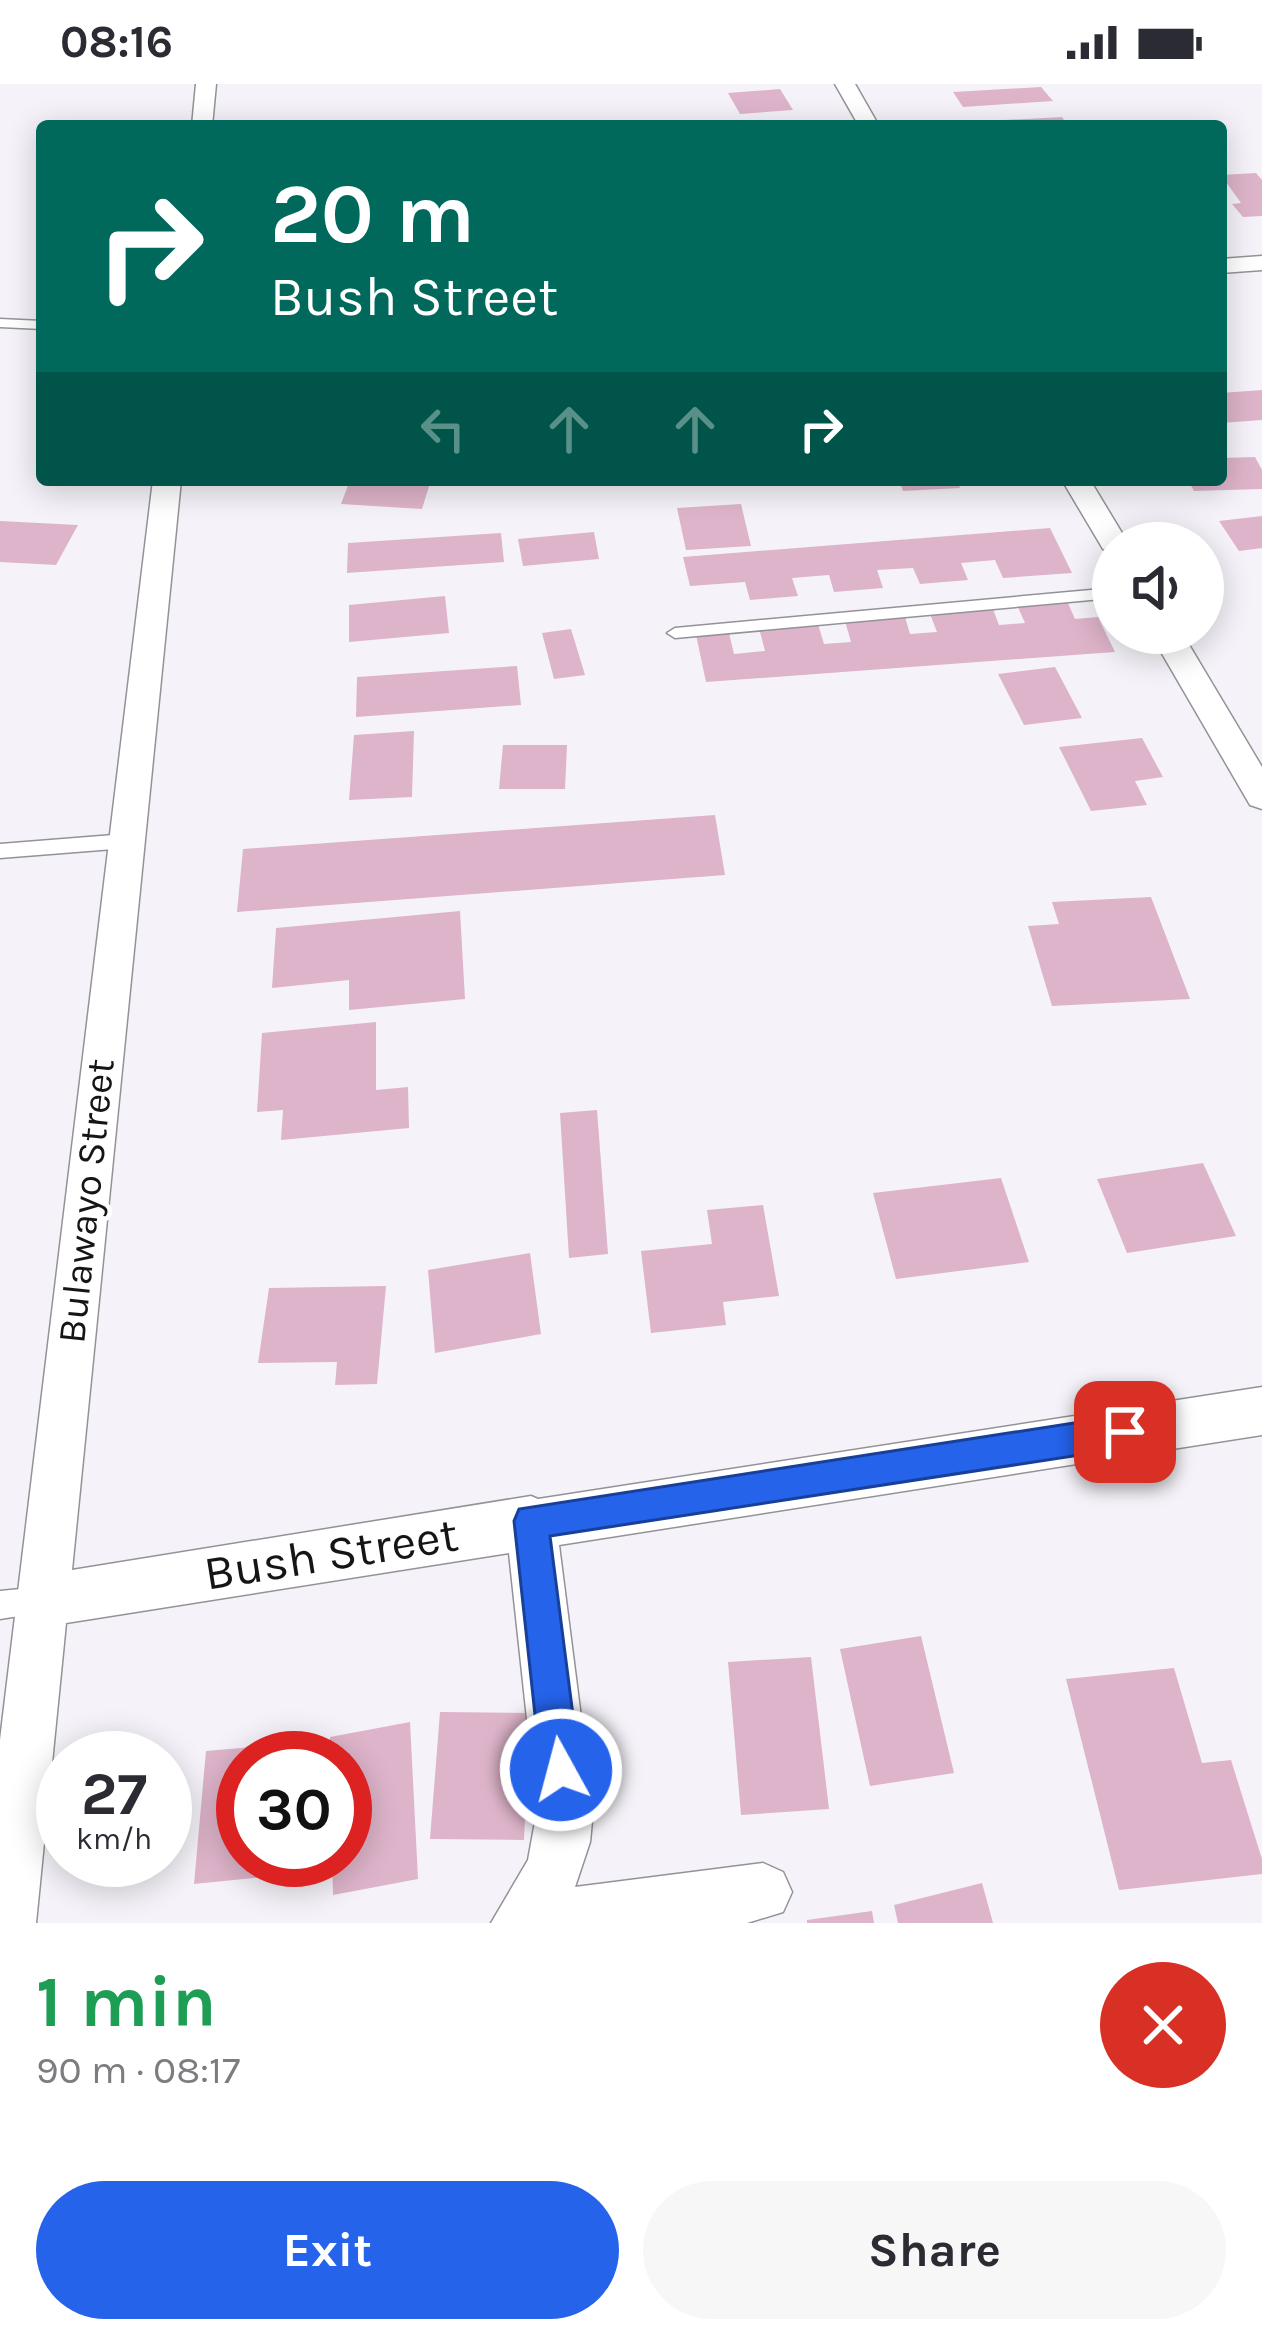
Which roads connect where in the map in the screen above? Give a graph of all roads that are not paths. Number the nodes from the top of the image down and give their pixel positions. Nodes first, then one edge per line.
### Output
1 (206, 84) edge
2 (845, 84) edge
3 (203, 120) edge
4 (866, 120) edge
5 (1262, 263) edge
6 (1227, 266) edge
7 (0, 323) edge
8 (36, 325) edge
9 (166, 486) edge
10 (1080, 486) edge
11 (1101, 522) edge
12 (1092, 595) edge
13 (675, 633) dead end
14 (1178, 654) edge
15 (1262, 796) edge
16 (127, 841) junction
17 (0, 851) edge
18 (1262, 1411) edge
19 (531, 1521) junction
20 (20, 1603) edge
21 (763, 1892) dead end
22 (7, 1923) edge
23 (522, 1923) edge

1 - 3 street
2 - 4 street
5 - 6 street
7 - 8 lane
9 - 16 street, Bulawayo Street
10 - 11 street
12 - 13 lane
14 - 15 street
16 - 17 lane
16 - 20 street, Bulawayo Street
18 - 19 street, Bush Street
19 - 20 street, Bush Street
19 - 23 street
20 - 22 street, Bulawayo Street
21 - 23 street

